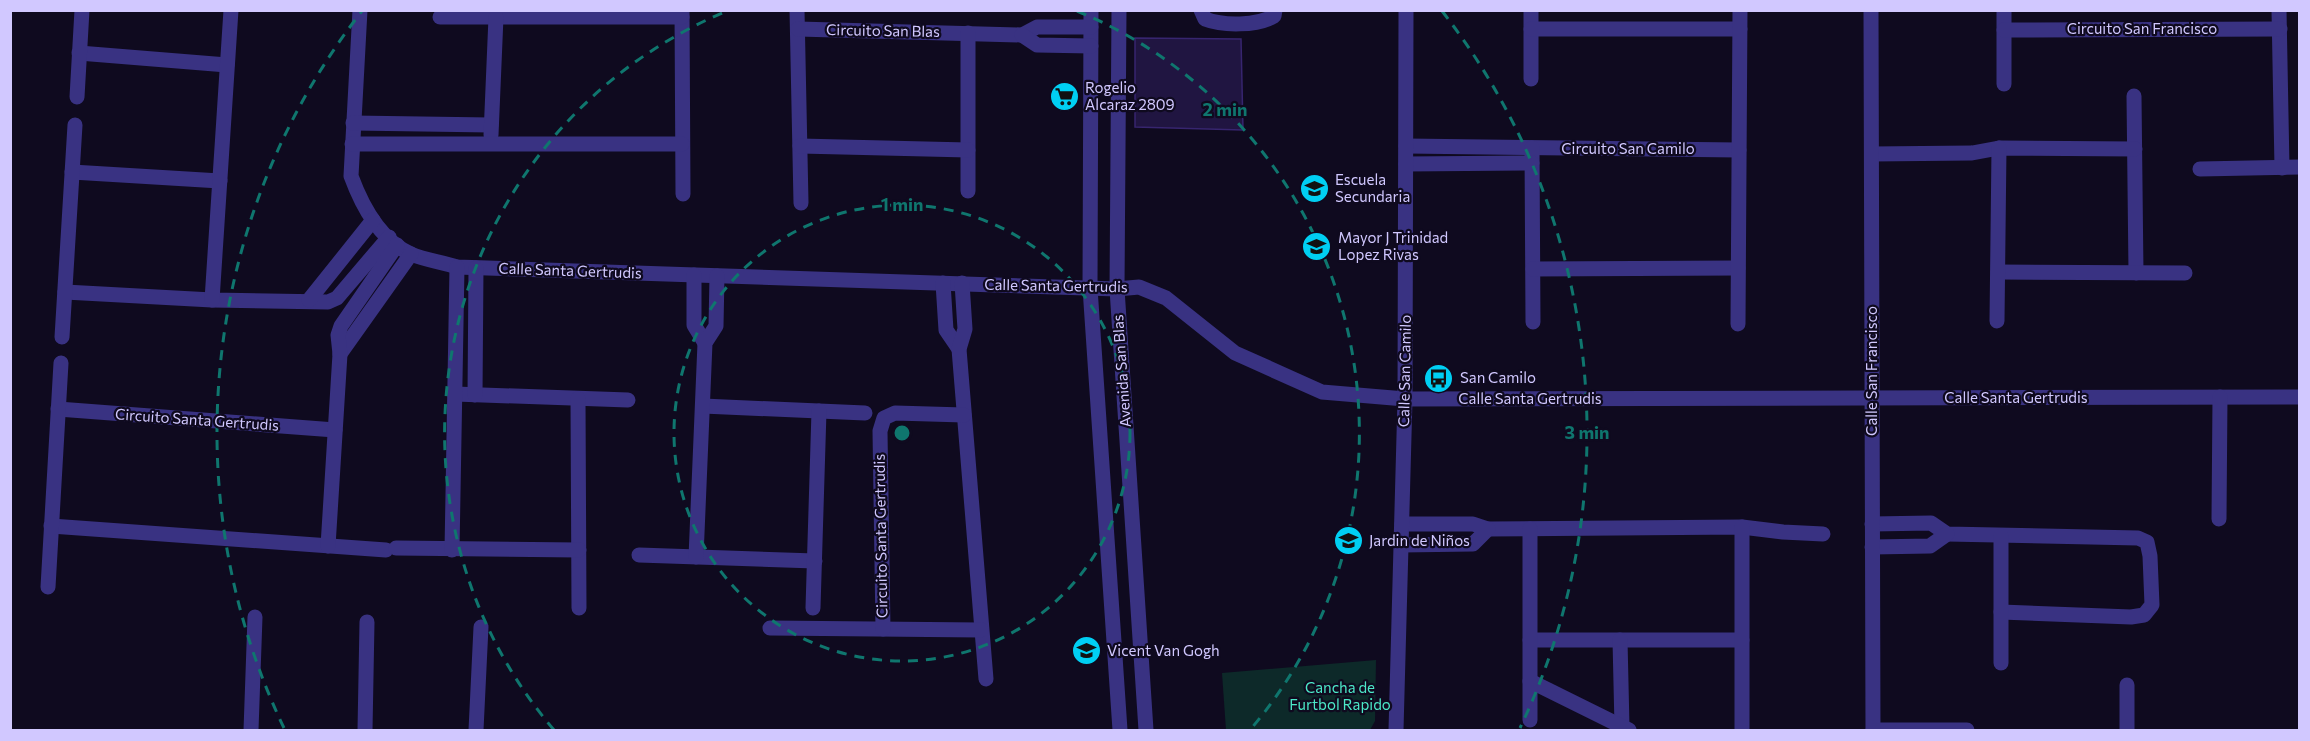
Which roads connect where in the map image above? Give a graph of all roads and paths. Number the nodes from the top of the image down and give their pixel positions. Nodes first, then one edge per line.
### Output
1 (82, 10) edge
2 (231, 10) edge
3 (360, 10) edge
4 (797, 10) edge
5 (1091, 10) edge
6 (1119, 10) edge
7 (1201, 10) edge
8 (1275, 10) edge
9 (1406, 10) edge
10 (1531, 10) edge
11 (1740, 10) edge
12 (1871, 10) edge
13 (2004, 10) edge
14 (2279, 10) edge
15 (682, 14) edge
16 (440, 17) dead end
17 (496, 17) junction
18 (1091, 27) junction
19 (798, 29) junction
20 (1531, 29) junction
21 (1740, 29) junction
22 (2280, 29) junction
23 (2004, 30) junction
24 (968, 33) junction
25 (1022, 35) junction
26 (1091, 46) junction
27 (80, 53) junction
28 (227, 64) junction
29 (1531, 79) dead end
30 (2004, 84) dead end
31 (2134, 96) dead end
32 (77, 97) dead end
33 (353, 123) junction
34 (75, 125) dead end
35 (491, 125) junction
36 (352, 144) junction
37 (490, 144) junction
38 (682, 144) junction
39 (800, 146) junction
40 (1406, 146) junction
41 (1999, 148) junction
42 (2135, 149) junction
43 (968, 150) junction
44 (1739, 150) junction
45 (1872, 154) junction
46 (1532, 155) junction
47 (1406, 164) junction
48 (2300, 167) edge
49 (2282, 168) junction
50 (2200, 169) dead end
51 (72, 172) junction
52 (220, 181) junction
53 (968, 191) dead end
54 (683, 194) dead end
55 (801, 203) dead end
56 (373, 220) junction
57 (393, 241) junction
58 (411, 254) junction
59 (457, 267) junction
60 (476, 268) junction
61 (1738, 268) junction
62 (1533, 269) junction
63 (1998, 272) junction
64 (2136, 273) junction
65 (2186, 273) dead end
66 (694, 275) junction
67 (717, 276) junction
68 (943, 283) junction
69 (962, 283) junction
70 (1090, 288) junction
71 (1117, 289) junction
72 (65, 292) junction
73 (212, 300) junction
74 (309, 300) junction
75 (1997, 321) dead end
76 (1533, 322) dead end
77 (1738, 324) dead end
78 (62, 338) dead end
79 (705, 343) junction
80 (959, 350) junction
81 (340, 354) junction
82 (61, 363) dead end
83 (455, 394) junction
84 (475, 395) junction
85 (2300, 397) edge
86 (1872, 398) junction
87 (2220, 398) junction
88 (578, 399) junction
89 (1405, 399) junction
90 (628, 400) dead end
91 (703, 406) junction
92 (58, 410) junction
93 (819, 411) junction
94 (865, 413) dead end
95 (964, 415) junction
96 (335, 430) junction
97 (2219, 519) dead end
98 (1872, 524) junction
99 (1402, 525) junction
100 (51, 526) junction
101 (1742, 527) junction
102 (1530, 529) junction
103 (1488, 530) junction
104 (1823, 534) dead end
105 (1947, 534) junction
106 (2001, 536) junction
107 (1401, 545) junction
108 (328, 546) junction
109 (1872, 547) junction
110 (452, 550) junction
111 (579, 550) junction
112 (639, 555) dead end
113 (696, 557) junction
114 (815, 561) junction
115 (48, 587) dead end
116 (579, 608) dead end
117 (813, 608) dead end
118 (2001, 612) junction
119 (255, 617) dead end
120 (368, 622) dead end
121 (481, 627) dead end
122 (770, 628) dead end
123 (883, 629) junction
124 (981, 630) junction
125 (1530, 640) junction
126 (1620, 640) junction
127 (1742, 640) junction
128 (2001, 663) dead end
129 (986, 679) dead end
130 (1530, 681) junction
131 (2127, 685) dead end
132 (1530, 720) dead end
133 (1626, 729) edge
134 (251, 730) edge
135 (365, 730) edge
136 (476, 730) edge
137 (1120, 730) edge
138 (1146, 730) edge
139 (1396, 730) edge
140 (1742, 730) edge
141 (1872, 730) edge
142 (1967, 730) edge
143 (2127, 730) edge

1 - 27 street
2 - 28 street
3 - 33 street, Calle Santa Gertrudis
4 - 19 street
5 - 18 street, Avenida San Blas
6 - 71 street, Avenida San Blas
7 - 8 street
9 - 40 street, Calle San Camilo
10 - 20 street
11 - 21 street
12 - 45 street, Calle San Francisco
13 - 23 street
14 - 22 street
15 - 17 street
15 - 38 street
16 - 17 street
17 - 35 street
18 - 25 street, Circuito San Blas
18 - 26 street, Avenida San Blas
19 - 24 street, Circuito San Blas
19 - 39 street
20 - 21 street
20 - 29 street
21 - 44 street
22 - 23 street, Circuito San Francisco
22 - 49 street
23 - 30 street
24 - 25 street, Circuito San Blas
24 - 43 street
25 - 26 street, Circuito San Blas
26 - 70 street, Avenida San Blas
27 - 28 street
27 - 32 street
28 - 52 street
31 - 42 street
33 - 35 street
33 - 36 street, Calle Santa Gertrudis
34 - 51 street
35 - 37 street
36 - 37 street
36 - 56 street, Calle Santa Gertrudis
37 - 38 street
38 - 54 street
39 - 43 street
39 - 55 street
40 - 46 street
40 - 47 street, Calle San Camilo
41 - 42 street
41 - 45 street
41 - 63 street
42 - 64 street
43 - 53 street
44 - 46 street, Circuito San Camilo
44 - 61 street
45 - 86 street, Calle San Francisco
46 - 47 street, Circuito San Camilo
46 - 62 street
47 - 89 street, Calle San Camilo
48 - 49 street
49 - 50 street
51 - 52 street
51 - 72 street
52 - 73 street
56 - 57 street, Calle Santa Gertrudis
56 - 74 street
57 - 58 street, Calle Santa Gertrudis
57 - 74 street
57 - 81 street
58 - 59 street, Calle Santa Gertrudis
58 - 81 street
59 - 60 street, Calle Santa Gertrudis
59 - 83 street
60 - 66 street, Calle Santa Gertrudis
60 - 84 street
61 - 62 street
61 - 77 street
62 - 76 street
63 - 64 street
63 - 75 street
64 - 65 street
66 - 67 street, Calle Santa Gertrudis
66 - 79 street
67 - 68 street, Calle Santa Gertrudis
67 - 79 street
68 - 69 street, Calle Santa Gertrudis
68 - 80 street
69 - 70 street, Calle Santa Gertrudis
69 - 80 street
70 - 71 street, Calle Santa Gertrudis
70 - 137 street, Avenida San Blas
71 - 89 street, Calle Santa Gertrudis
71 - 138 street, Avenida San Blas
72 - 73 street
72 - 78 street
73 - 74 street
79 - 91 street
80 - 95 street
81 - 96 street
82 - 92 street
83 - 84 street
83 - 110 street
84 - 88 street
85 - 87 street, Calle Santa Gertrudis
86 - 87 street, Calle Santa Gertrudis
86 - 89 street, Calle Santa Gertrudis
86 - 98 street, Calle San Francisco
87 - 97 street
88 - 90 street
88 - 111 street
89 - 99 street, Calle San Camilo
91 - 93 street
91 - 113 street
92 - 96 street, Circuito Santa Gertrudis
92 - 100 street
93 - 94 street
93 - 114 street
95 - 123 street, Circuito Santa Gertrudis
95 - 124 street
96 - 108 street
98 - 105 street
98 - 109 street, Calle San Francisco
99 - 103 street
99 - 107 street, Calle San Camilo
100 - 108 street
100 - 115 street
101 - 102 street
101 - 104 street
101 - 127 street
102 - 103 street
102 - 125 street
103 - 107 street
105 - 106 street
105 - 109 street
106 - 118 street
106 - 118 street
107 - 139 street, Calle San Camilo
108 - 110 street
109 - 141 street, Calle San Francisco
110 - 111 street
111 - 116 street
112 - 113 street
113 - 114 street
114 - 117 street
118 - 128 street
119 - 134 street
120 - 135 street
121 - 136 street
122 - 123 street, Circuito Santa Gertrudis
123 - 124 street, Circuito Santa Gertrudis
124 - 129 street
125 - 126 street
125 - 130 street
126 - 127 street
126 - 133 street
127 - 140 street
130 - 132 street
130 - 133 street
131 - 143 street
141 - 142 street

